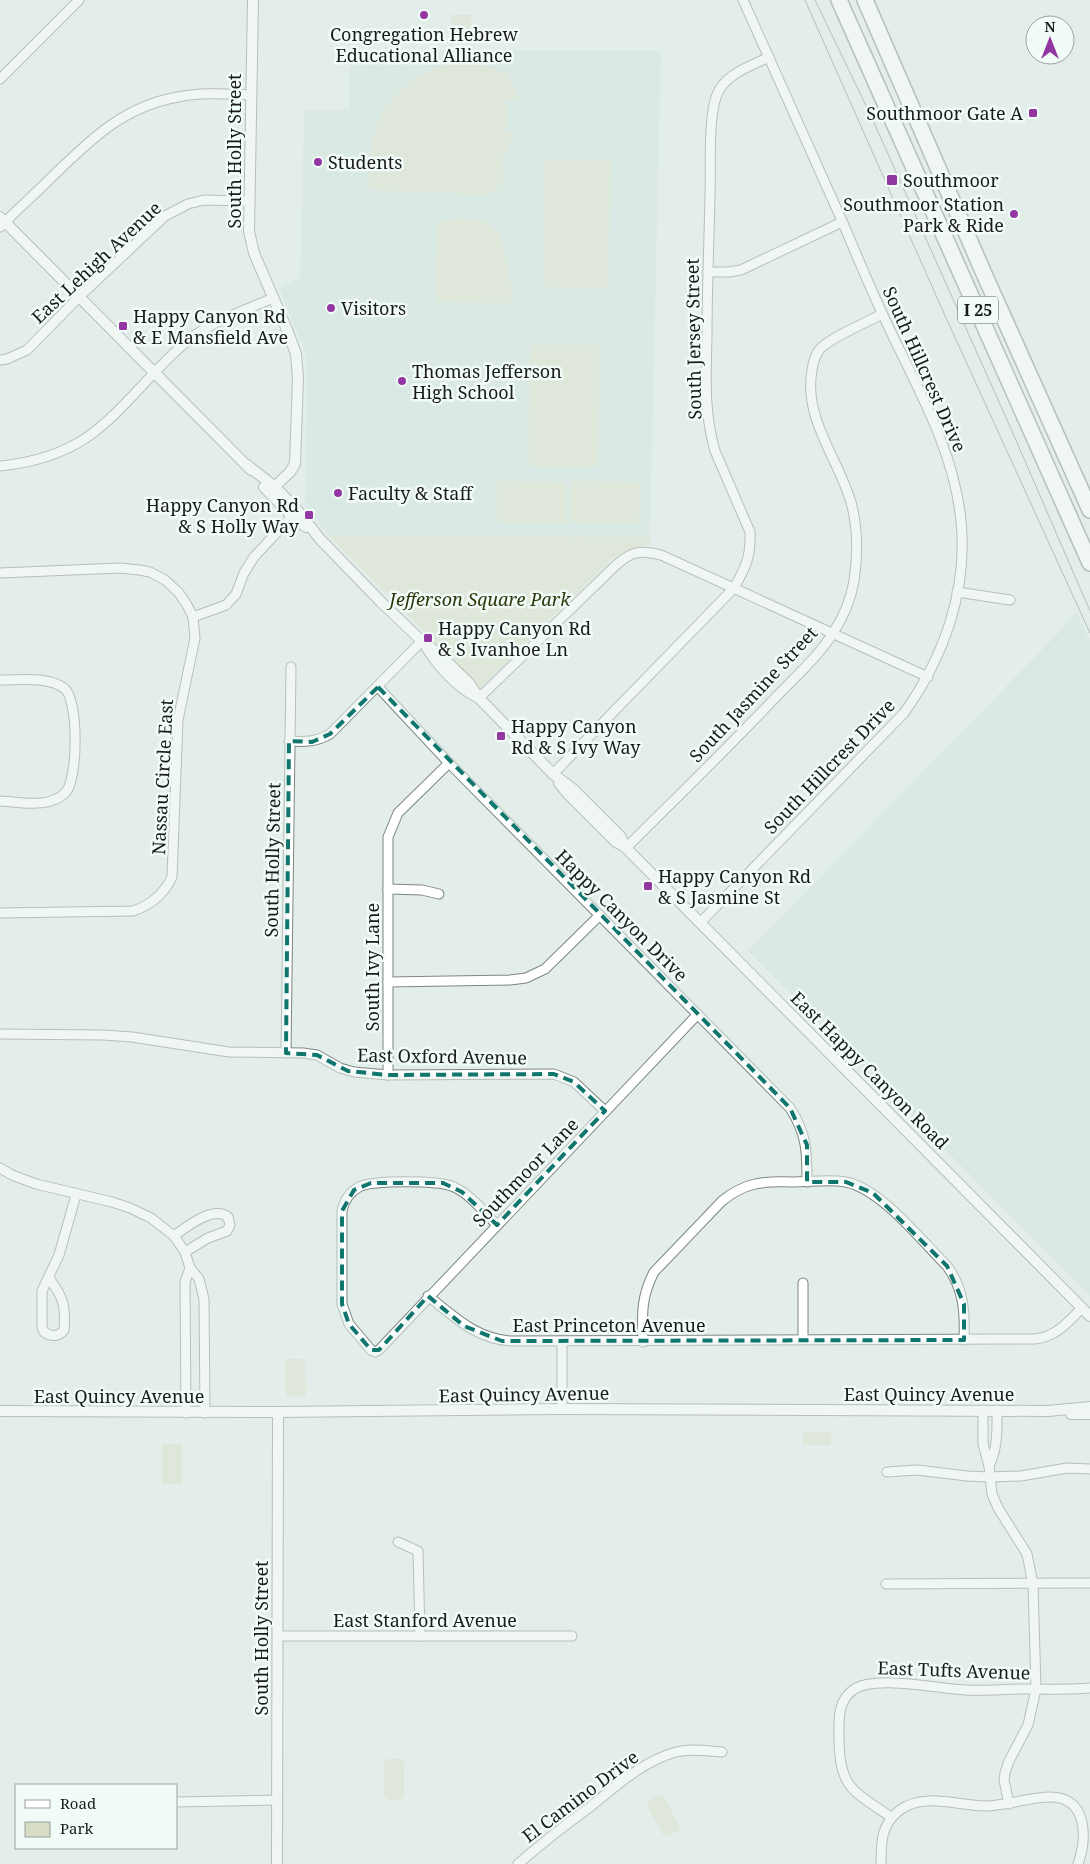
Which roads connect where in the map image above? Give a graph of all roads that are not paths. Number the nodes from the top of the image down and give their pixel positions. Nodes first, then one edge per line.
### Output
1 (79, 0) edge
2 (253, 0) edge
3 (743, 0) edge
4 (832, 0) edge
5 (839, 0) edge
6 (866, 0) edge
7 (871, 0) edge
8 (890, 55) junction
9 (769, 57) junction
10 (865, 58) junction
11 (0, 79) edge
12 (251, 95) junction
13 (249, 201) junction
14 (2, 219) edge
15 (842, 222) junction
16 (708, 272) junction
17 (80, 296) junction
18 (273, 298) junction
19 (882, 314) junction
20 (0, 360) edge
21 (154, 371) junction
22 (0, 466) edge
23 (272, 489) junction
24 (1090, 510) edge
25 (295, 513) junction
26 (1090, 563) edge
27 (0, 573) edge
28 (734, 588) junction
29 (957, 592) junction
30 (1010, 600) dead end
31 (193, 617) junction
32 (833, 633) junction
33 (422, 641) junction
34 (290, 667) dead end
35 (928, 676) junction
36 (0, 680) edge
37 (378, 687) junction
38 (479, 698) junction
39 (290, 741) junction
40 (449, 763) junction
41 (553, 774) junction
42 (0, 801) edge
43 (626, 848) junction
44 (388, 889) junction
45 (439, 894) dead end
46 (0, 912) edge
47 (600, 915) junction
48 (701, 922) junction
49 (388, 982) junction
50 (698, 1014) junction
51 (0, 1034) edge
52 (286, 1053) junction
53 (388, 1075) junction
54 (605, 1111) junction
55 (0, 1168) edge
56 (807, 1182) junction
57 (76, 1194) junction
58 (497, 1225) junction
59 (174, 1236) junction
60 (185, 1252) junction
61 (190, 1268) junction
62 (49, 1278) junction
63 (803, 1283) dead end
64 (428, 1296) junction
65 (1082, 1308) junction
66 (1090, 1316) edge
67 (803, 1339) junction
68 (964, 1340) junction
69 (562, 1342) junction
70 (644, 1342) junction
71 (1090, 1407) edge
72 (562, 1408) junction
73 (983, 1410) junction
74 (997, 1410) junction
75 (0, 1411) edge
76 (1048, 1411) junction
77 (278, 1412) junction
78 (186, 1413) junction
79 (205, 1413) junction
80 (1090, 1414) edge
81 (989, 1466) junction
82 (1090, 1469) edge
83 (887, 1472) dead end
84 (989, 1477) junction
85 (398, 1542) dead end
86 (1090, 1583) edge
87 (886, 1584) dead end
88 (1034, 1584) junction
89 (278, 1636) junction
90 (420, 1636) junction
91 (572, 1636) dead end
92 (1090, 1688) edge
93 (1036, 1689) junction
94 (722, 1752) dead end
95 (277, 1800) junction
96 (178, 1802) edge
97 (1009, 1804) junction
98 (891, 1817) junction
99 (277, 1864) edge
100 (518, 1864) edge
101 (880, 1864) edge
102 (1078, 1864) edge

1 - 11 street
2 - 12 street, South Holly Street
3 - 9 street, South Hillcrest Drive
4 - 10 highway
5 - 10 highway, I 25
6 - 8 highway, I 25
7 - 8 highway
8 - 24 highway, I 25
9 - 15 street, South Hillcrest Drive
9 - 16 street, South Jersey Street
10 - 26 highway, I 25
12 - 13 street, South Holly Street
12 - 14 street
13 - 17 street, East Lehigh Avenue
13 - 18 street, South Holly Street
14 - 17 street, East Happy Canyon Road
15 - 16 street
15 - 19 street, South Hillcrest Drive
16 - 28 street, South Jersey Street
17 - 20 street, East Lehigh Avenue
17 - 21 street, East Happy Canyon Road
18 - 21 street
18 - 23 street, South Holly Street
19 - 29 street, South Hillcrest Drive
19 - 32 street, South Jasmine Street
21 - 22 street
21 - 23 street, East Happy Canyon Road
23 - 25 street, East Happy Canyon Road
25 - 31 street
25 - 33 street, East Happy Canyon Road
27 - 31 street, Nassau Circle East
28 - 32 street
28 - 38 street
28 - 41 street, South Jersey Street
29 - 30 street
29 - 35 street, South Hillcrest Drive
31 - 46 street, Nassau Circle East
32 - 35 street
32 - 43 street, South Jasmine Street
33 - 37 street
33 - 38 street, East Happy Canyon Road
34 - 39 street, South Holly Street
35 - 48 street, South Hillcrest Drive
36 - 42 street
37 - 39 street
37 - 40 street, Happy Canyon Drive
38 - 41 street, East Happy Canyon Road
39 - 52 street, South Holly Street
40 - 44 street, South Ivy Lane
40 - 47 street, Happy Canyon Drive
41 - 43 street, East Happy Canyon Road
43 - 48 street, East Happy Canyon Road
44 - 45 street, South Ivy Lane
44 - 49 street, South Ivy Lane
47 - 49 street
47 - 50 street, Happy Canyon Drive
48 - 65 street, East Happy Canyon Road
49 - 53 street, South Ivy Lane
50 - 54 street, Southmoor Lane
50 - 56 street, Happy Canyon Drive
51 - 52 street, East Oxford Avenue
52 - 53 street, East Oxford Avenue
53 - 54 street, East Oxford Avenue
54 - 58 street, Southmoor Lane
55 - 57 street
56 - 68 street
56 - 70 street
57 - 59 street
57 - 62 street
58 - 64 street, Southmoor Lane
58 - 64 street, Southmoor Lane
59 - 60 street
59 - 60 street
60 - 61 street
61 - 78 street
61 - 79 street
62 - 62 street
63 - 67 street
64 - 69 street, East Princeton Avenue
65 - 66 street, East Happy Canyon Road
65 - 68 street, East Princeton Avenue
67 - 68 street, East Princeton Avenue
67 - 70 street, East Princeton Avenue
69 - 70 street, East Princeton Avenue
69 - 72 street
71 - 76 street, East Quincy Avenue
72 - 73 street, East Quincy Avenue
72 - 77 street, East Quincy Avenue
73 - 74 street, East Quincy Avenue
73 - 81 street
74 - 76 street, East Quincy Avenue
74 - 81 street
75 - 78 street, East Quincy Avenue
76 - 80 street, East Quincy Avenue
77 - 79 street, East Quincy Avenue
77 - 89 street, South Holly Street
78 - 79 street, East Quincy Avenue
81 - 84 street
82 - 84 street
83 - 84 street
84 - 88 street
85 - 90 street
86 - 88 street
87 - 88 street
88 - 93 street
89 - 90 street, East Stanford Avenue
89 - 95 street, South Holly Street
90 - 91 street, East Stanford Avenue
92 - 93 street, East Tufts Avenue
93 - 97 street
93 - 98 street, East Tufts Avenue
94 - 100 street, El Camino Drive
95 - 96 street
95 - 99 street, South Holly Street
97 - 98 street
97 - 102 street
98 - 101 street

